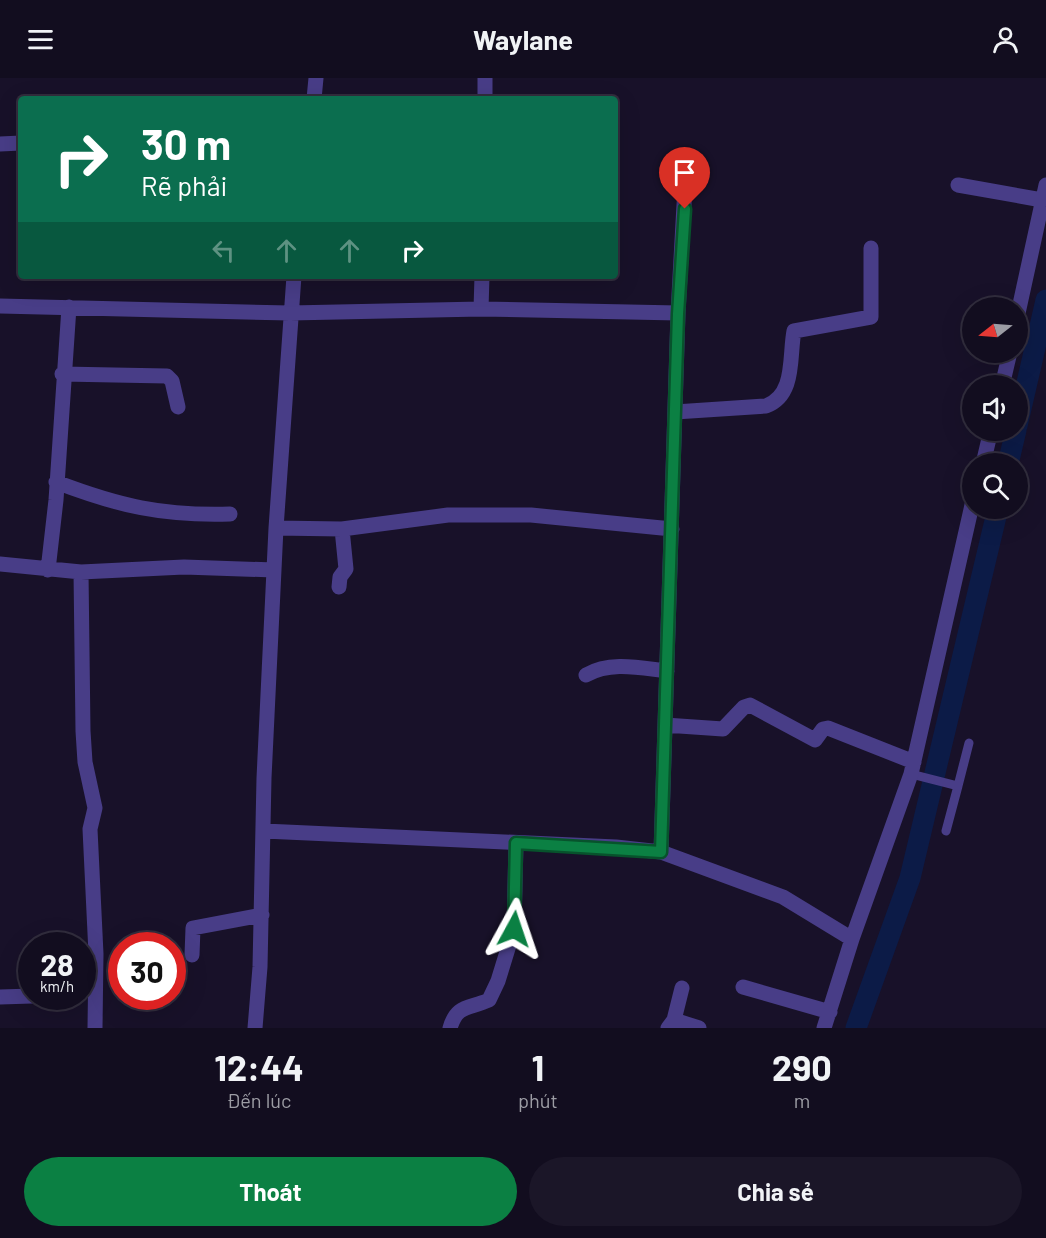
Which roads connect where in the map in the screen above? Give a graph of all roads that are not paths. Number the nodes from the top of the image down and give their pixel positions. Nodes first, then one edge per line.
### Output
1 (316, 78) edge
2 (486, 78) edge
3 (314, 96) edge
4 (485, 96) edge
5 (18, 142) edge
6 (0, 144) edge
7 (686, 169) dead end
8 (958, 185) dead end
9 (1044, 193) edge
10 (871, 248) dead end
11 (294, 279) edge
12 (482, 279) edge
13 (1022, 297) edge
14 (0, 306) edge
15 (69, 307) junction
16 (481, 309) junction
17 (290, 313) junction
18 (678, 314) junction
19 (62, 374) junction
20 (178, 407) dead end
21 (675, 412) junction
22 (57, 482) junction
23 (230, 514) dead end
24 (969, 519) edge
25 (276, 528) junction
26 (342, 529) junction
27 (672, 529) junction
28 (0, 564) edge
29 (48, 570) junction
30 (274, 570) junction
31 (81, 572) junction
32 (339, 587) dead end
33 (667, 670) junction
34 (586, 675) dead end
35 (665, 725) junction
36 (969, 742) dead end
37 (915, 771) junction
38 (956, 786) junction
39 (264, 831) junction
40 (946, 831) dead end
41 (516, 843) junction
42 (661, 852) junction
43 (262, 915) junction
44 (89, 932) edge
45 (852, 939) junction
46 (192, 955) dead end
47 (743, 987) dead end
48 (682, 988) dead end
49 (18, 996) edge
50 (0, 997) edge
51 (92, 1010) edge
52 (830, 1012) junction
53 (671, 1024) edge
54 (95, 1028) edge
55 (255, 1028) edge
56 (450, 1028) edge
57 (699, 1028) edge
58 (824, 1028) edge

1 - 3 street
2 - 4 street
5 - 6 street
7 - 18 street
8 - 9 street
9 - 13 street
10 - 21 street
11 - 17 street
12 - 16 street
14 - 15 street
15 - 17 street
15 - 19 street
16 - 17 street
16 - 18 street
17 - 25 street
18 - 21 street
19 - 20 street
19 - 22 street
21 - 27 street
22 - 23 street
22 - 29 street
24 - 37 street
25 - 26 street
25 - 30 street
26 - 27 street
26 - 32 street
27 - 33 street
28 - 29 street
29 - 31 street
30 - 31 street
30 - 39 street
31 - 44 street
33 - 34 street
33 - 35 street
35 - 37 street
35 - 42 street
36 - 38 lane
37 - 38 lane
37 - 45 street
38 - 40 lane
39 - 41 street
39 - 43 street
41 - 42 street
41 - 56 street
42 - 45 street
43 - 46 street
43 - 55 street
45 - 52 street
47 - 52 street
48 - 53 street
49 - 50 street
51 - 54 street
52 - 58 street
53 - 57 street

